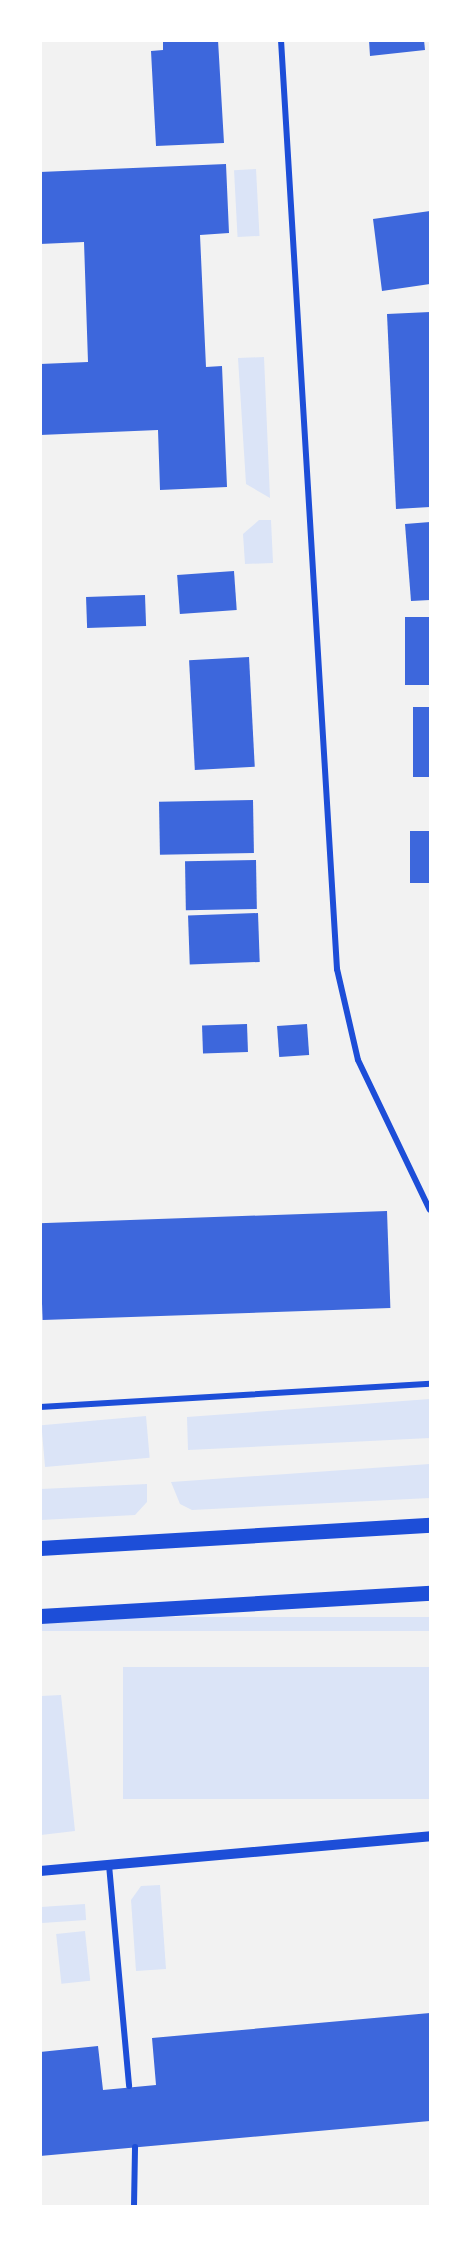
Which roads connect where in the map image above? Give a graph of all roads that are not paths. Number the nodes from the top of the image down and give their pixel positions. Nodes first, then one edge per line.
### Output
1 (281, 40) edge
2 (430, 1210) edge
3 (430, 1384) edge
4 (40, 1407) edge
5 (430, 1525) edge
6 (40, 1548) edge
7 (430, 1593) edge
8 (40, 1616) edge
9 (430, 1836) edge
10 (109, 1865) junction
11 (40, 1871) edge
12 (129, 2086) dead end
13 (135, 2148) dead end
14 (134, 2206) edge

1 - 2 street
3 - 4 street
5 - 6 main road
7 - 8 main road
9 - 10 street
10 - 11 street
10 - 12 street
13 - 14 street

